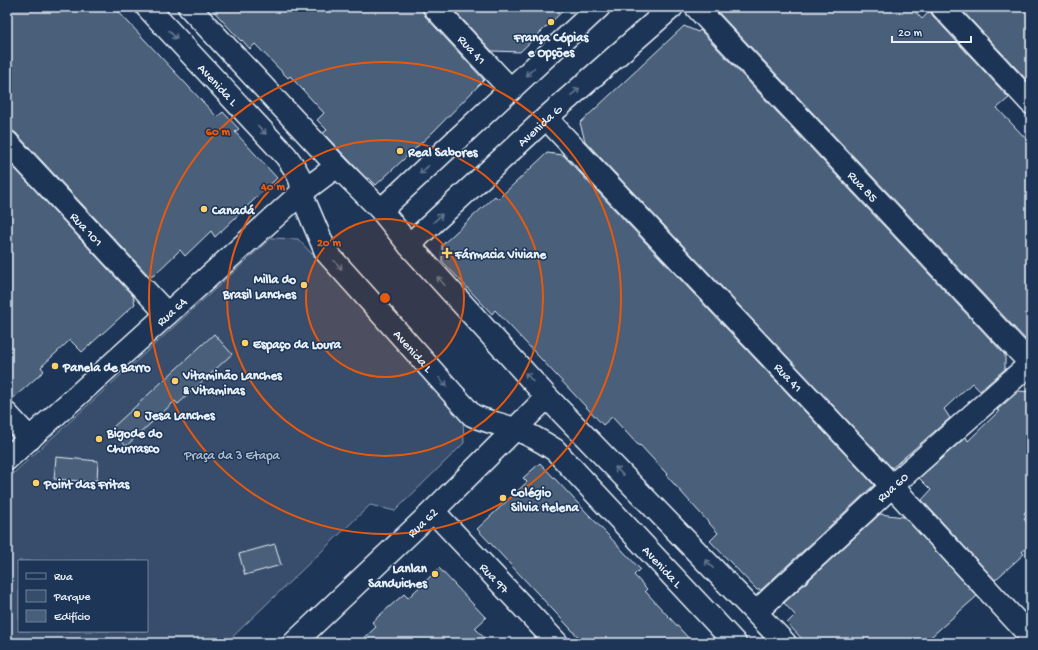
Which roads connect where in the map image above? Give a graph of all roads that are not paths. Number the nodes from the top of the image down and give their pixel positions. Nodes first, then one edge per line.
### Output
1 (147, 7) edge
2 (189, 7) edge
3 (434, 7) edge
4 (599, 7) edge
5 (672, 7) edge
6 (696, 7) edge
7 (942, 7) edge
8 (511, 90) junction
9 (1031, 103) edge
10 (546, 118) junction
11 (7, 142) edge
12 (337, 166) junction
13 (301, 193) junction
14 (381, 210) junction
15 (409, 245) junction
16 (167, 314) junction
17 (1031, 363) edge
18 (547, 397) junction
19 (7, 414) edge
20 (516, 429) junction
21 (30, 439) junction
22 (7, 459) edge
23 (892, 486) junction
24 (432, 511) junction
25 (727, 583) junction
26 (701, 606) junction
27 (756, 612) junction
28 (1031, 637) edge
29 (294, 643) edge
30 (557, 643) edge
31 (735, 643) edge
32 (785, 643) edge

1 -> 13 street, Avenida L
2 - 12 street
3 - 8 street, Rua 41
4 -> 8 street
10 -> 5 street, Avenida G
6 - 17 street, Rua 85
7 - 9 street
8 -> 14 street
15 -> 10 street, Avenida G
10 - 23 street, Rua 41
11 - 16 street, Rua 101
12 - 13 street, Rua 64
12 - 14 street
13 - 16 street, Rua 64
13 -> 20 street, Avenida L
14 - 15 street
18 -> 15 street
16 - 21 street, Rua 64
17 - 23 street, Rua 60
18 - 20 street, Rua 62
25 -> 18 street
19 - 21 street
20 - 24 street, Rua 62
20 - 26 street, Avenida L
21 - 22 street, Rua 64
23 - 27 street, Rua 60
23 - 28 street, Rua 41
24 - 29 street, Rua 62
24 - 30 street, Rua 97
25 - 26 street
25 - 27 street
26 - 31 street, Avenida L
27 - 32 street

